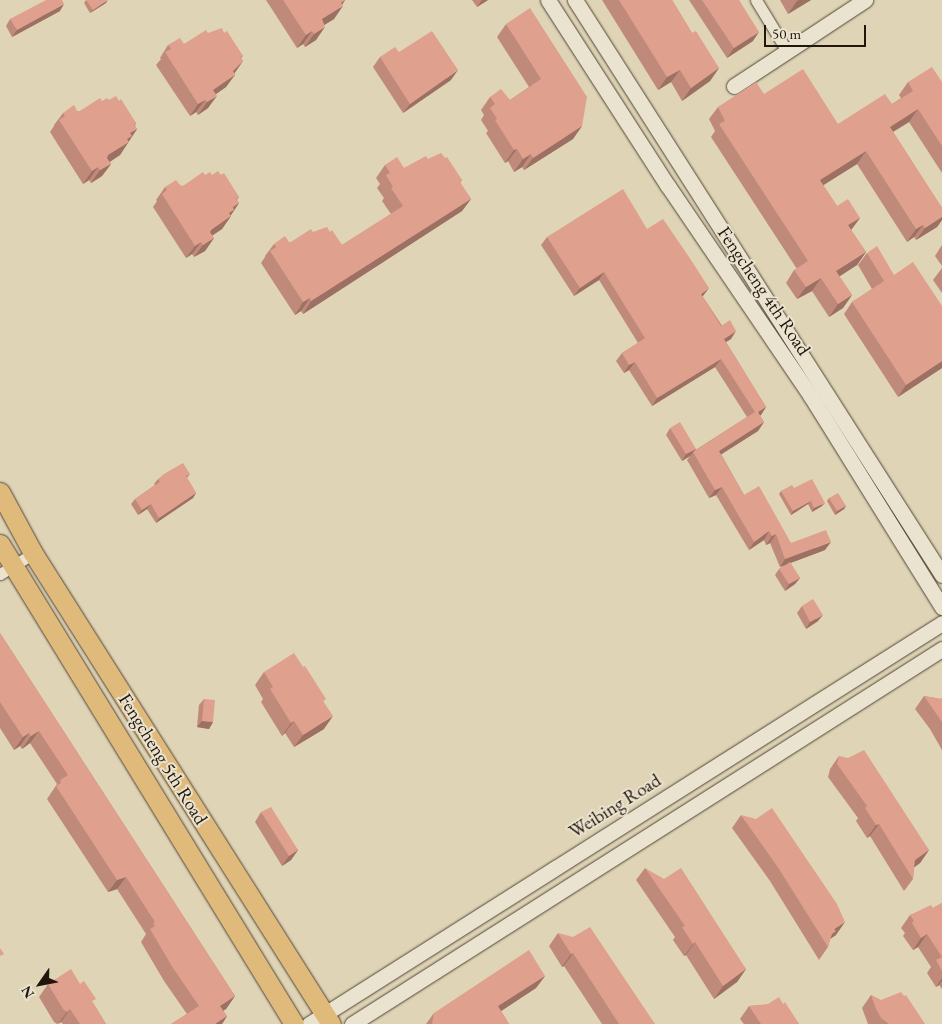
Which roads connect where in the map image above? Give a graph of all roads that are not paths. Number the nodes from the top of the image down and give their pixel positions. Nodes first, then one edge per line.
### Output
1 (548, 0) edge
2 (575, 0) edge
3 (756, 0) edge
4 (865, 0) edge
5 (787, 51) junction
6 (734, 86) dead end
7 (0, 492) edge
8 (0, 544) edge
9 (33, 553) junction
10 (6, 570) edge
11 (942, 575) edge
12 (942, 607) edge
13 (942, 623) edge
14 (942, 649) edge
15 (321, 1021) edge
16 (294, 1024) edge
17 (352, 1024) edge

1 - 12 street, Fengcheng 4th Road
2 - 11 street, Fengcheng 4th Road
3 - 5 street
4 - 5 street
5 - 6 street
7 - 9 main road, Fengcheng 5th Road
8 - 10 main road, Fengcheng 5th Road
9 - 10 street
9 - 15 main road, Fengcheng 5th Road
10 - 16 main road, Fengcheng 5th Road
13 - 15 street, Weibing Road
14 - 17 street

